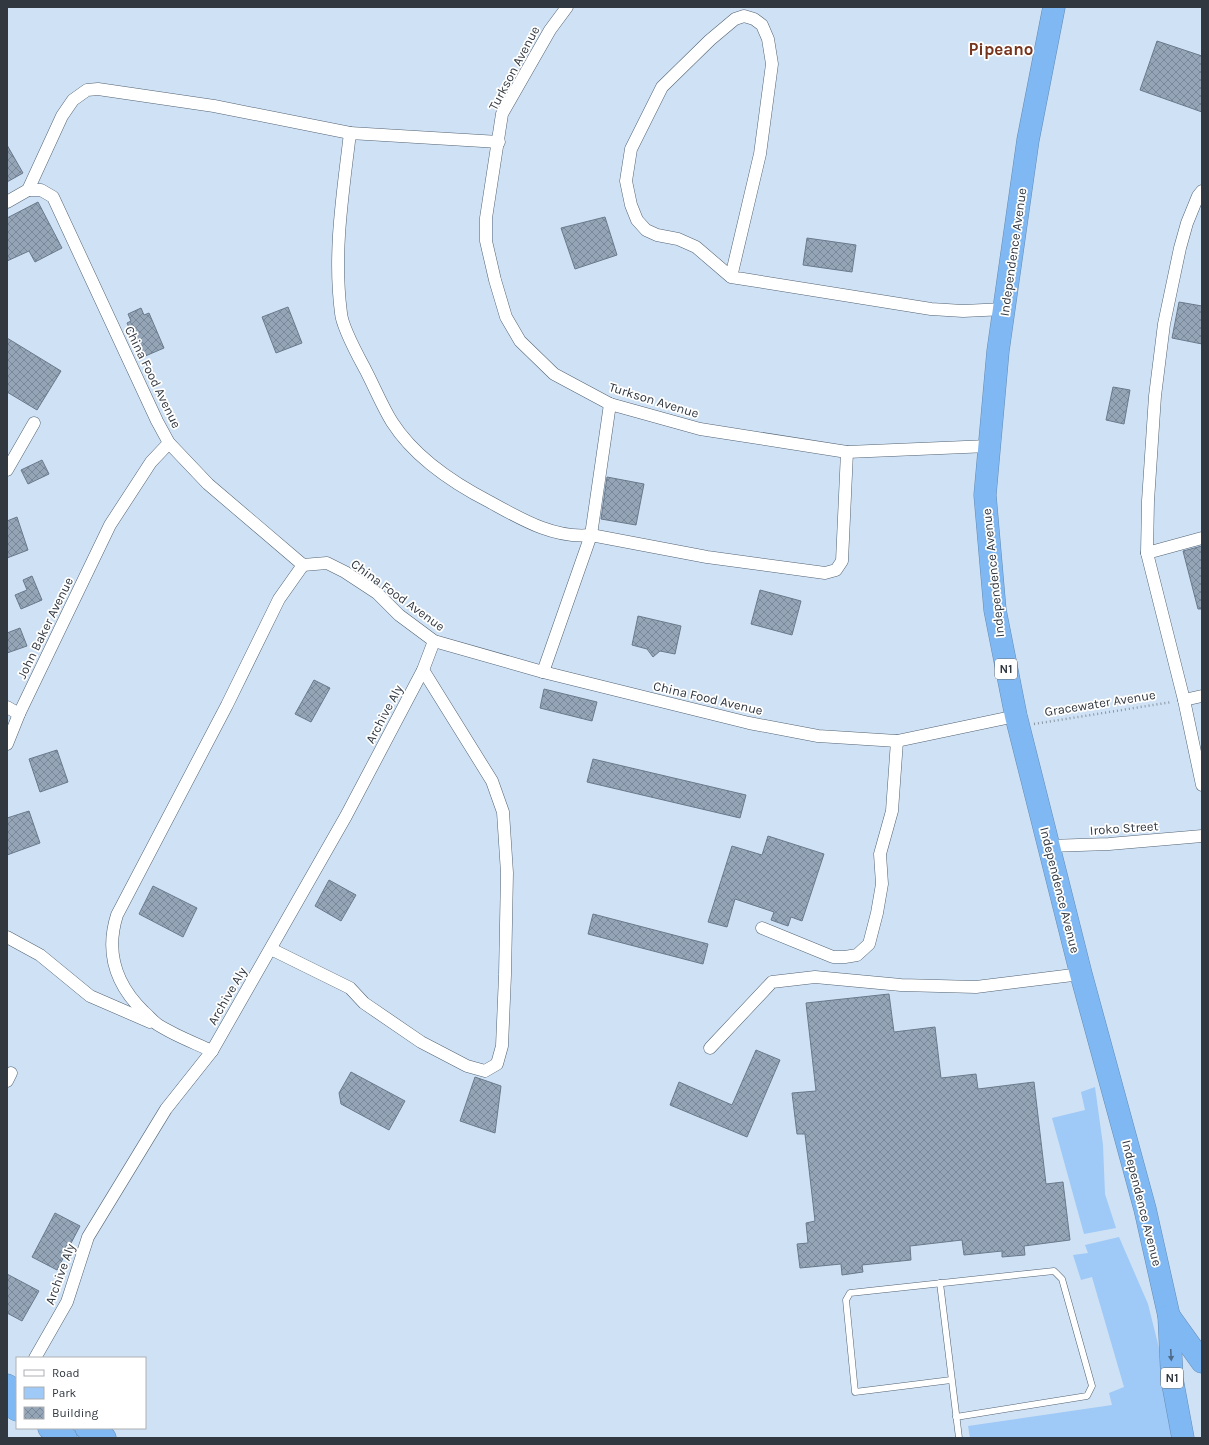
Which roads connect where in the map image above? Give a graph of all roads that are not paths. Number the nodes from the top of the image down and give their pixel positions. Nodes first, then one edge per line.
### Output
1 (567, 7) edge
2 (1054, 7) edge
3 (350, 133) junction
4 (499, 142) junction
5 (28, 190) junction
6 (1202, 191) edge
7 (7, 202) edge
8 (731, 277) junction
9 (1005, 309) junction
10 (610, 404) junction
11 (34, 423) dead end
12 (169, 443) junction
13 (989, 446) junction
14 (847, 452) junction
15 (7, 470) edge
16 (591, 535) junction
17 (1202, 538) edge
18 (1147, 553) junction
19 (303, 565) junction
20 (434, 641) junction
21 (423, 670) junction
22 (543, 672) junction
23 (1202, 696) edge
24 (1184, 700) junction
25 (7, 707) edge
26 (19, 714) junction
27 (1018, 721) junction
28 (897, 742) junction
29 (7, 744) edge
30 (1202, 785) edge
31 (1202, 836) edge
32 (1049, 846) junction
33 (762, 928) dead end
34 (7, 937) edge
35 (271, 949) junction
36 (1081, 974) junction
37 (158, 1025) junction
38 (710, 1048) dead end
39 (212, 1051) junction
40 (940, 1283) junction
41 (1169, 1316) junction
42 (36, 1357) edge
43 (1202, 1362) edge
44 (951, 1380) junction
45 (7, 1385) edge
46 (16, 1390) edge
47 (7, 1404) edge
48 (16, 1409) edge
49 (956, 1417) junction
50 (51, 1429) edge
51 (88, 1429) edge
52 (66, 1438) edge
53 (105, 1438) edge
54 (959, 1438) edge
55 (1184, 1438) edge

1 - 4 street, Turkson Avenue
2 - 9 highway, Independence Avenue / N1
3 - 4 street
3 - 5 street
3 - 16 street
4 - 10 street, Turkson Avenue
5 - 7 street
5 - 12 street, China Food Avenue
6 - 18 street
8 - 8 street
8 - 9 street
9 - 13 highway, Independence Avenue / N1
10 - 14 street, Turkson Avenue
10 - 16 street
11 - 15 street
12 - 19 street, China Food Avenue
12 - 26 street, John Baker Avenue
13 - 14 street, Turkson Avenue
13 - 27 highway, Independence Avenue / N1
14 - 16 street
16 - 22 street
17 - 18 street
18 - 24 street
19 - 20 street, China Food Avenue
19 - 37 street
20 - 21 street, Archive Aly
20 - 22 street, China Food Avenue
21 - 35 street, Archive Aly
21 - 35 street
22 - 28 street, China Food Avenue
23 - 24 street
24 - 30 street
25 - 26 street
26 - 29 street, John Baker Avenue
27 - 28 street, China Food Avenue
27 - 32 highway, Independence Avenue / N1
28 - 33 street
31 - 32 street, Iroko Street
32 - 36 highway, Independence Avenue / N1
34 - 37 street
35 - 39 street, Archive Aly
36 - 38 street
36 - 41 highway, Independence Avenue / N1
37 - 39 street
39 - 42 street, Archive Aly
40 - 44 lane
40 - 44 lane
40 - 49 lane
41 - 43 highway, Independence Avenue / N1
41 -> 55 highway, Independence Avenue / N1
44 - 49 lane
45 - 46 highway
47 - 48 highway
49 - 54 lane
50 - 52 highway
51 - 53 highway

